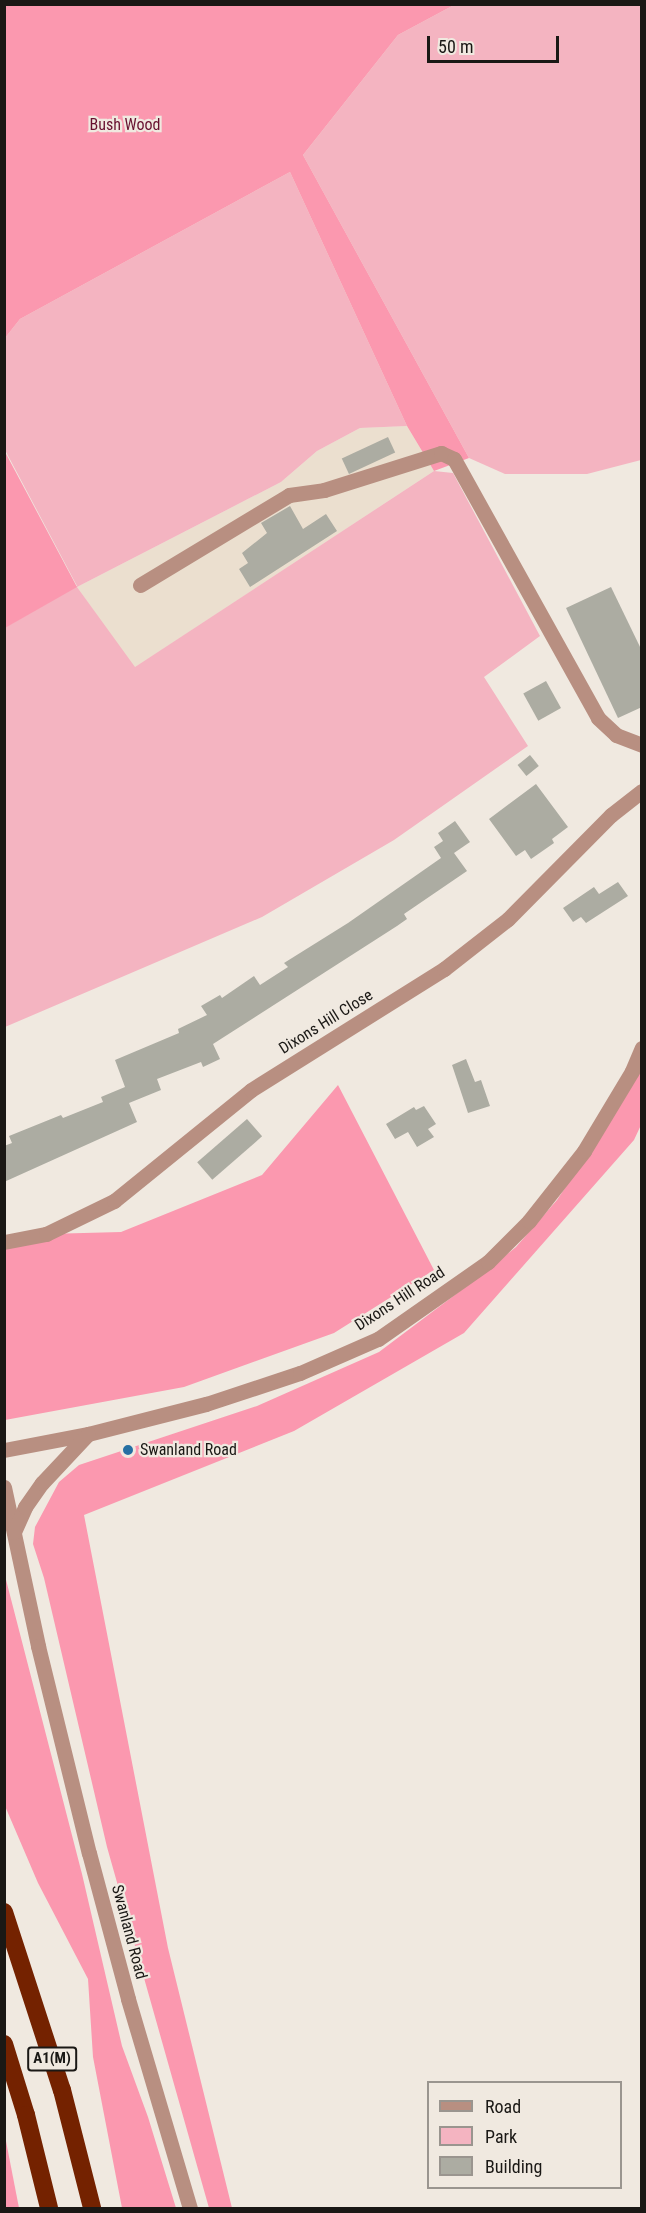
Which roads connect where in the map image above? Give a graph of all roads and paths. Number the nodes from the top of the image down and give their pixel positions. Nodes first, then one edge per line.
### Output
1 (140, 585) dead end
2 (642, 745) edge
3 (642, 791) edge
4 (642, 1048) edge
5 (4, 1242) edge
6 (88, 1434) junction
7 (4, 1450) edge
8 (4, 1487) edge
9 (14, 1532) junction
10 (4, 1912) edge
11 (4, 2044) edge
12 (49, 2208) edge
13 (92, 2208) edge
14 (190, 2208) edge

1 - 2 street
3 - 5 street, Dixons Hill Close
4 - 6 street, Dixons Hill Road
6 - 7 street, Dixons Hill Road
6 - 9 street
8 - 9 street, Swanland Road
9 - 14 street, Swanland Road
10 - 13 highway, A1(M)
11 - 12 highway, A1(M)

